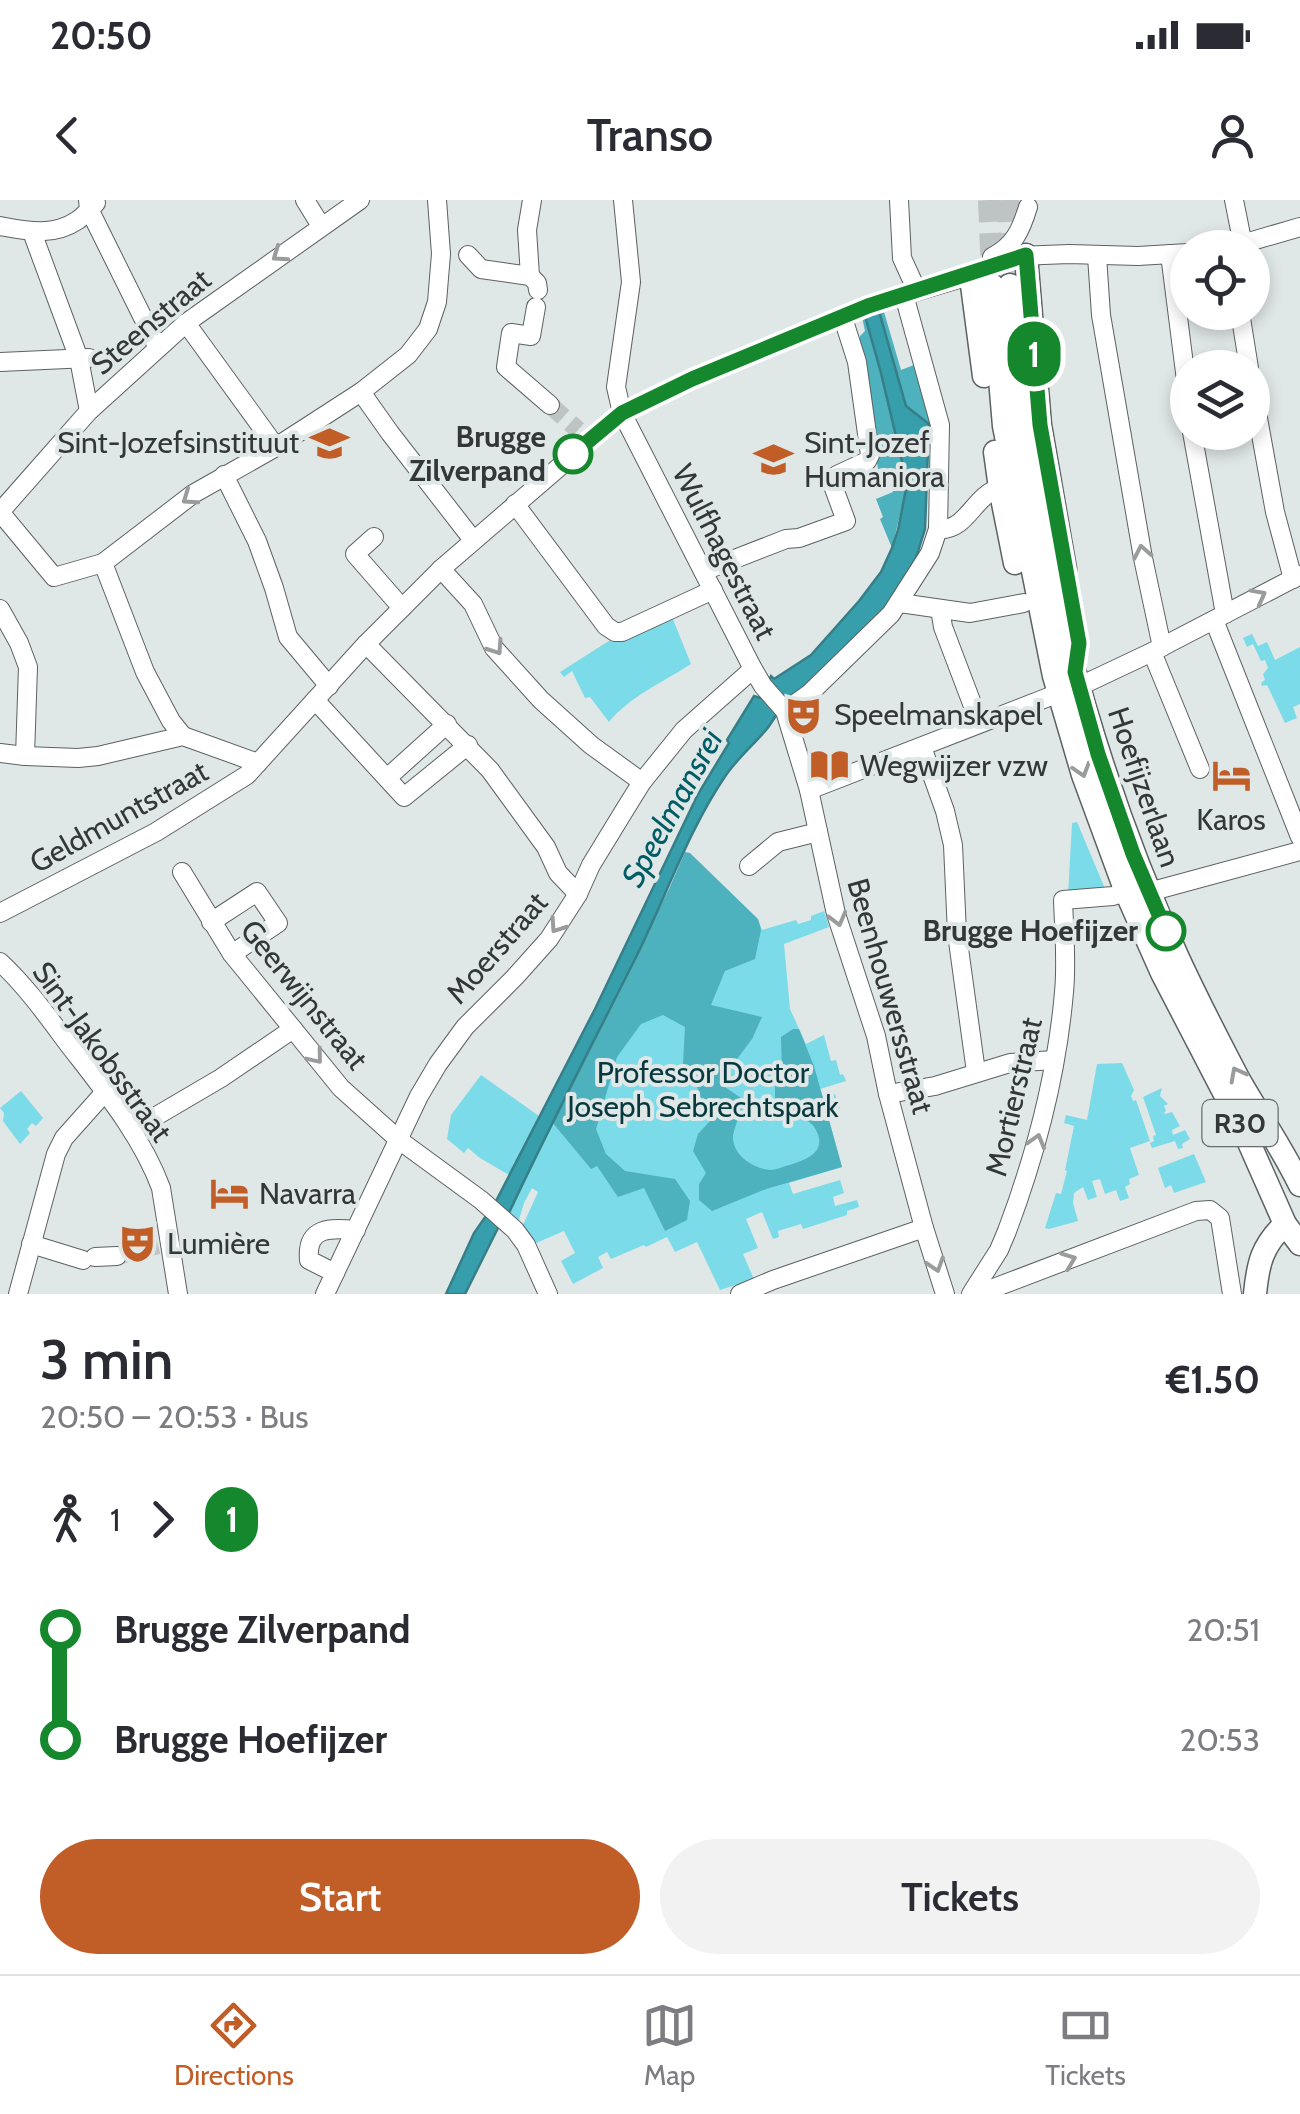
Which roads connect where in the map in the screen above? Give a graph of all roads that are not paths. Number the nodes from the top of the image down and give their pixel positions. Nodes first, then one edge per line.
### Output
1 (305, 200) edge
2 (360, 200) edge
3 (437, 200) edge
4 (532, 200) edge
5 (623, 200) edge
6 (899, 200) edge
7 (1234, 200) edge
8 (93, 203) edge
9 (1029, 204) edge
10 (0, 226) edge
11 (322, 226) junction
12 (1300, 227) edge
13 (1235, 230) edge
14 (32, 232) junction
15 (1270, 236) edge
16 (1170, 254) edge
17 (1026, 255) junction
18 (468, 256) dead end
19 (1097, 256) junction
20 (969, 276) junction
21 (1001, 285) tunnel mouth
22 (535, 291) junction
23 (910, 293) junction
24 (843, 318) junction
25 (186, 323) junction
26 (158, 348) junction
27 (85, 359) junction
28 (0, 362) edge
29 (362, 392) junction
30 (550, 405) tunnel mouth
31 (89, 411) junction
32 (622, 413) junction
33 (276, 447) junction
34 (1195, 450) edge
35 (1264, 450) edge
36 (224, 475) junction
37 (1000, 488) junction
38 (515, 504) junction
39 (0, 512) edge
40 (938, 529) junction
41 (374, 538) dead end
42 (473, 540) junction
43 (103, 563) junction
44 (441, 569) junction
45 (704, 571) junction
46 (1296, 577) edge
47 (713, 590) junction
48 (900, 603) junction
49 (1024, 603) junction
50 (402, 608) junction
51 (0, 609) edge
52 (940, 609) junction
53 (1220, 617) junction
54 (366, 644) junction
55 (1157, 650) junction
56 (753, 668) junction
57 (1067, 682) junction
58 (328, 686) junction
59 (315, 700) junction
60 (783, 710) junction
61 (978, 722) junction
62 (446, 724) junction
63 (183, 736) junction
64 (468, 746) junction
65 (922, 747) junction
66 (0, 753) edge
67 (25, 756) junction
68 (258, 763) junction
69 (1200, 769) dead end
70 (386, 778) junction
71 (642, 782) junction
72 (808, 790) junction
73 (818, 832) junction
74 (1300, 837) edge
75 (1300, 850) edge
76 (748, 866) dead end
77 (182, 872) dead end
78 (1138, 892) junction
79 (578, 894) junction
80 (0, 912) edge
81 (212, 922) junction
82 (232, 954) junction
83 (0, 962) edge
84 (293, 1029) junction
85 (1054, 1060) junction
86 (976, 1072) junction
87 (105, 1092) junction
88 (888, 1094) junction
89 (141, 1125) dead end
90 (399, 1140) junction
91 (1300, 1185) edge
92 (1292, 1224) edge
93 (924, 1228) junction
94 (356, 1230) junction
95 (31, 1244) junction
96 (1300, 1244) edge
97 (117, 1256) tunnel mouth
98 (335, 1273) junction
99 (18, 1294) edge
100 (178, 1294) edge
101 (325, 1294) edge
102 (548, 1294) edge
103 (740, 1294) edge
104 (945, 1294) edge
105 (974, 1294) edge
106 (1232, 1294) edge
107 (1255, 1294) edge

1 - 11 street
2 - 11 street, Steenstraat
3 - 29 street
4 - 22 street
5 - 32 street
6 - 23 street
7 - 13 street
8 - 14 street
8 - 26 street
9 - 17 street
9 - 20 street
10 - 14 street
11 -> 25 street, Steenstraat
12 - 15 street
14 - 27 street
16 - 19 street
17 - 19 street
17 - 20 street
17 - 57 main road, Hoefijzerlaan
18 - 22 street
55 -> 19 street
20 - 23 street, Geldmuntstraat
20 - 37 main road, Hoefijzerlaan
21 - 57 main road, Hoefijzerlaan / R30
22 - 30 street
23 - 24 street, Geldmuntstraat
23 - 40 street
24 - 32 street, Geldmuntstraat
24 - 45 street
25 - 26 street, Steenstraat
25 - 33 street
26 - 31 street, Steenstraat
27 - 28 street
27 - 31 street
29 - 33 street
29 - 42 street
31 - 39 street, Steenstraat
32 - 38 street, Geldmuntstraat
32 - 45 street, Wulfhagestraat
33 - 36 street
34 - 53 street
35 - 46 street
36 -> 43 street
36 - 58 street
37 - 40 street
37 - 49 main road, Hoefijzerlaan
38 - 42 street, Geldmuntstraat
38 - 47 street
39 - 43 street
40 - 48 street
41 - 50 street
42 - 44 street, Geldmuntstraat
43 - 63 street
44 - 50 street, Geldmuntstraat
44 -> 71 street
45 - 47 street, Wulfhagestraat
53 -> 46 street
47 - 56 street, Wulfhagestraat
48 - 52 street
48 - 60 street
49 - 52 street
49 - 57 main road, Hoefijzerlaan
50 - 54 street, Geldmuntstraat
51 - 67 street
52 - 61 street
53 - 55 street
53 - 74 street
54 - 58 street, Geldmuntstraat
54 - 62 street
55 - 57 street
55 - 69 street
56 - 60 street, Wulfhagestraat
56 - 71 street, Moerstraat
57 - 61 street
57 - 78 main road, Hoefijzerlaan / R30
58 - 59 street, Geldmuntstraat
59 - 68 street, Geldmuntstraat
59 - 70 street
60 - 72 street, Beenhouwersstraat
61 - 65 street
62 - 64 street
62 - 70 street
63 - 67 street
63 - 68 street
64 - 70 street
64 - 79 street
65 - 72 street
65 - 86 street
66 - 67 street
68 - 80 street, Geldmuntstraat
71 - 79 street, Moerstraat
72 - 73 street, Beenhouwersstraat
73 - 76 street
73 -> 88 street, Beenhouwersstraat
75 - 78 street
77 - 81 street, Geerwijnstraat
78 - 85 street, Mortierstraat
91 -> 78 main road, Hoefijzerlaan / R30
78 - 92 main road, Hoefijzerlaan / R30
79 -> 90 street, Moerstraat
81 - 82 street, Geerwijnstraat
81 - 82 street
82 - 84 street, Geerwijnstraat
83 - 87 street, Sint-Jakobsstraat
84 - 89 street
84 -> 90 street, Geerwijnstraat
85 - 86 street
105 -> 85 street, Mortierstraat
86 - 88 street
87 - 95 street
87 - 100 street, Sint-Jakobsstraat
88 - 93 street, Beenhouwersstraat
90 - 94 street, Moerstraat
90 - 102 street, Geerwijnstraat
92 - 96 main road, Hoefijzerlaan
92 - 107 main road
93 - 103 street
93 -> 104 street, Beenhouwersstraat
94 - 98 street, Moerstraat
94 - 98 street
95 - 97 street
95 - 99 street
98 - 101 street, Moerstraat
105 -> 106 street

